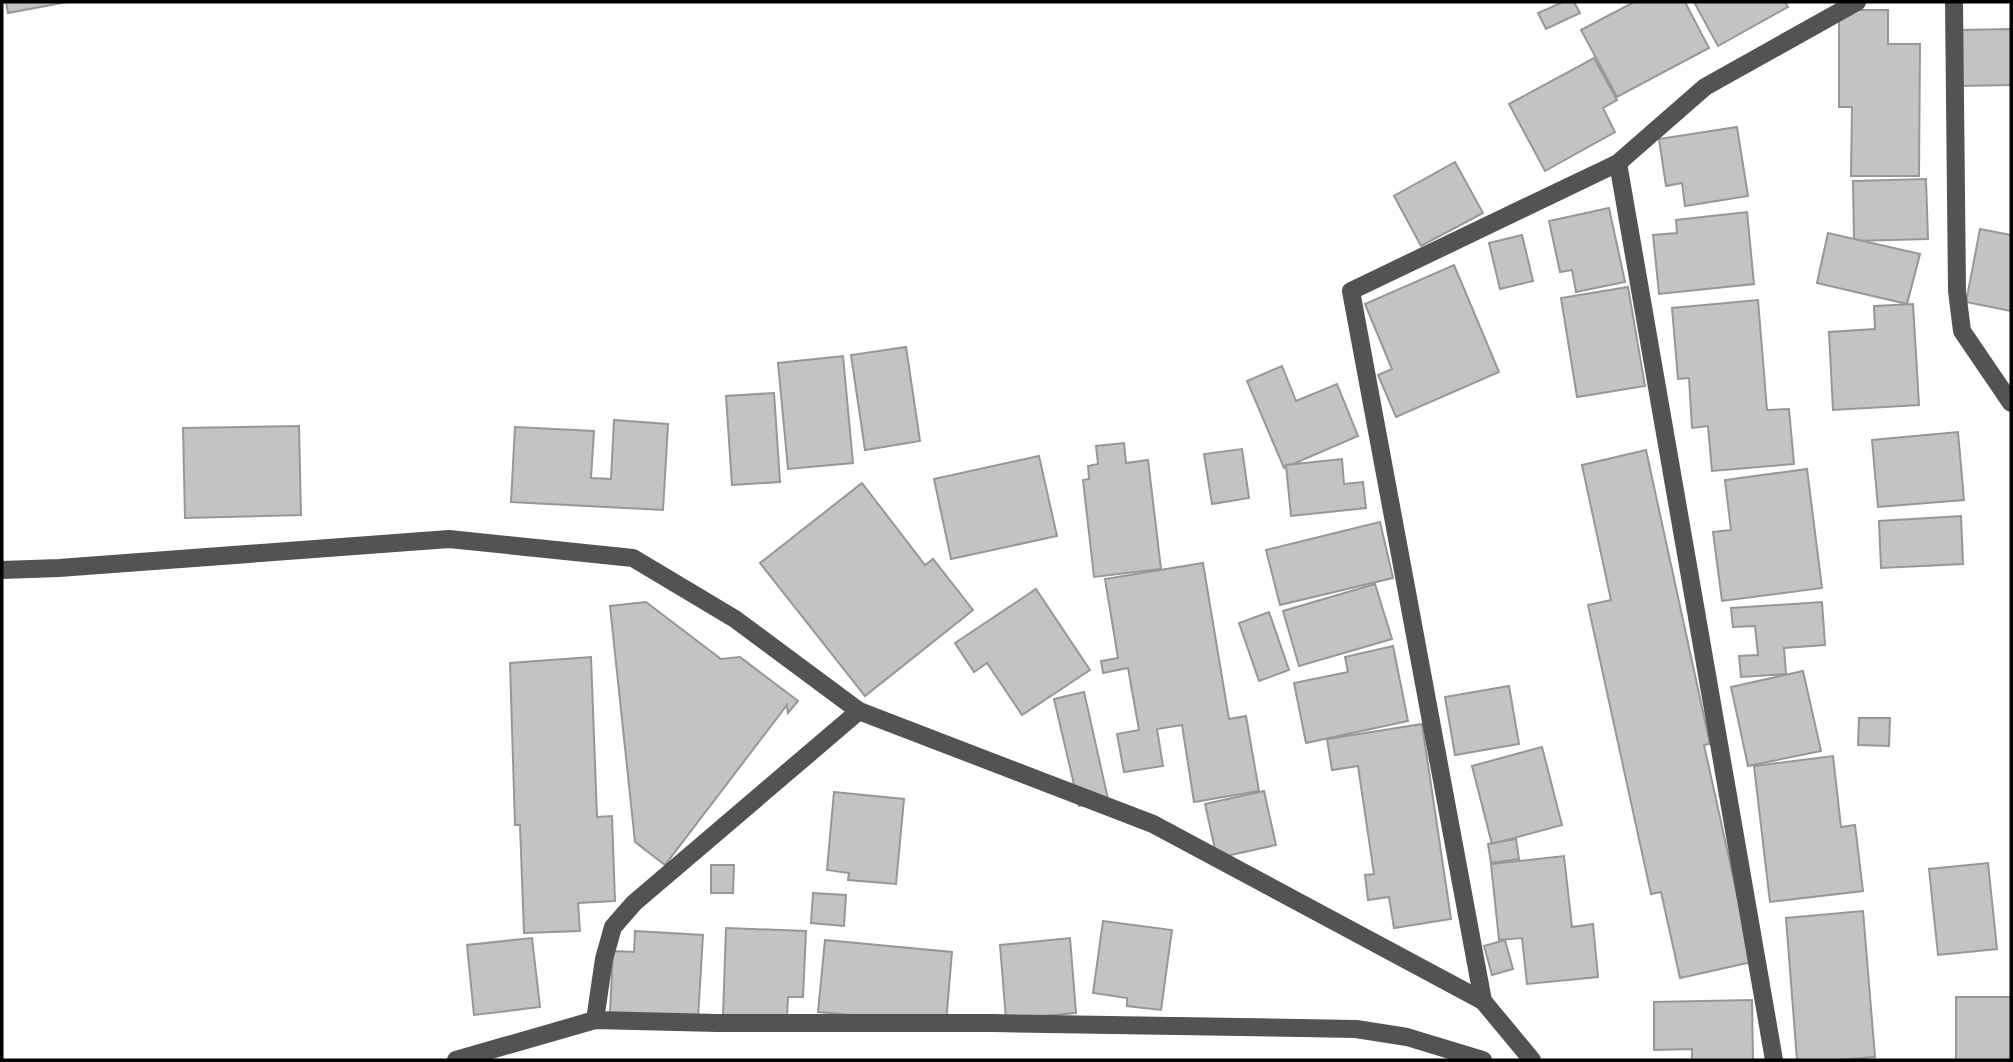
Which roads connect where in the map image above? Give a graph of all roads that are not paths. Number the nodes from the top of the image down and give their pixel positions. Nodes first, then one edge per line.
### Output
1 (1857, 2) edge
2 (1954, 2) edge
3 (1618, 163) junction
4 (2011, 403) edge
5 (2, 570) edge
6 (859, 711) junction
7 (1483, 1001) junction
8 (595, 1020) junction
9 (456, 1060) edge
10 (1483, 1060) edge
11 (1532, 1060) edge
12 (1774, 1060) edge

1 - 3 street
2 - 4 street
3 - 7 street
3 - 12 street
5 - 6 street
6 - 7 street
6 - 8 street
7 - 11 street
8 - 9 street
8 - 10 street

